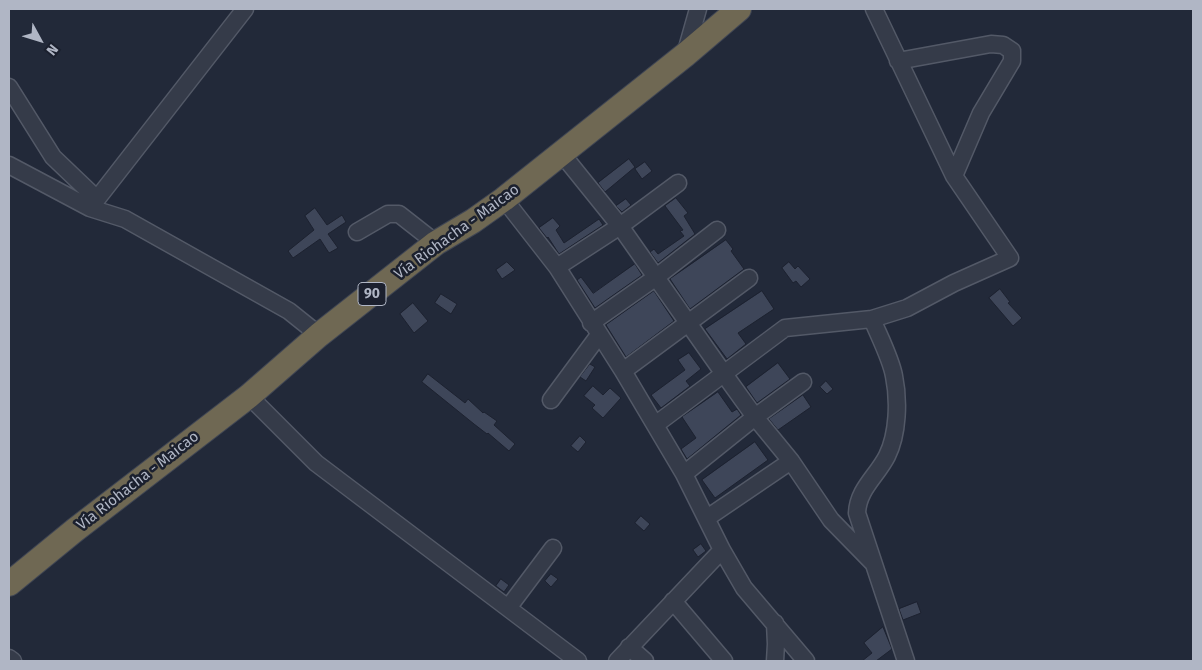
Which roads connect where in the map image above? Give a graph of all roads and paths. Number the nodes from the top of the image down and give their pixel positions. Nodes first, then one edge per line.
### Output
1 (245, 9) edge
2 (698, 9) edge
3 (739, 9) edge
4 (874, 9) edge
5 (685, 55) junction
6 (898, 61) junction
7 (9, 86) edge
8 (562, 154) junction
9 (9, 165) edge
10 (954, 176) junction
11 (678, 183) dead end
12 (504, 199) junction
13 (94, 204) junction
14 (620, 226) junction
15 (717, 230) dead end
16 (357, 232) dead end
17 (436, 243) junction
18 (557, 267) junction
19 (655, 278) junction
20 (750, 278) dead end
21 (872, 319) junction
22 (688, 322) junction
23 (595, 329) junction
24 (319, 335) junction
25 (623, 371) junction
26 (724, 374) junction
27 (803, 382) dead end
28 (249, 396) junction
29 (551, 400) dead end
30 (755, 417) junction
31 (655, 425) junction
32 (791, 461) junction
33 (684, 474) junction
34 (708, 518) junction
35 (553, 548) dead end
36 (722, 550) junction
37 (874, 564) junction
38 (9, 584) edge
39 (673, 601) junction
40 (508, 608) junction
41 (775, 623) junction
42 (629, 647) junction
43 (9, 658) edge
44 (13, 661) edge
45 (578, 661) edge
46 (617, 661) edge
47 (645, 661) edge
48 (724, 661) edge
49 (775, 661) edge
50 (806, 661) edge
51 (906, 661) edge

1 - 13 street
2 - 5 street
3 - 5 highway, Vía Riohacha - Maicao / 90
4 - 6 street
5 - 8 highway, Vía Riohacha - Maicao / 90
6 - 10 street
6 - 10 street
7 - 13 street
8 - 12 highway, Vía Riohacha - Maicao / 90
8 - 14 street
9 - 13 street
10 - 21 street
11 - 14 street
12 - 17 highway, Vía Riohacha - Maicao / 90
12 - 18 street
13 - 24 street
14 - 18 street
14 - 19 street
15 - 19 street
16 - 17 street
17 - 24 highway, Vía Riohacha - Maicao / 90
18 - 23 street
19 - 22 street
19 - 23 street
20 - 22 street
21 - 26 street
21 - 37 street
22 - 25 street
22 - 26 street
23 - 25 street
23 - 29 street
24 - 28 highway, Vía Riohacha - Maicao / 90
25 - 31 street
26 - 30 street
26 - 31 street
27 - 30 street
28 - 38 highway, Vía Riohacha - Maicao / 90
28 - 40 street
30 - 32 street
30 - 33 street
31 - 33 street
32 - 34 street
32 - 37 street
33 - 34 street
34 - 36 street
35 - 40 street
36 - 39 street
36 - 41 street
37 - 51 street
39 - 42 street
39 - 48 street
40 - 45 street
41 - 49 street
41 - 50 street
42 - 46 street
42 - 47 street
43 - 44 street

